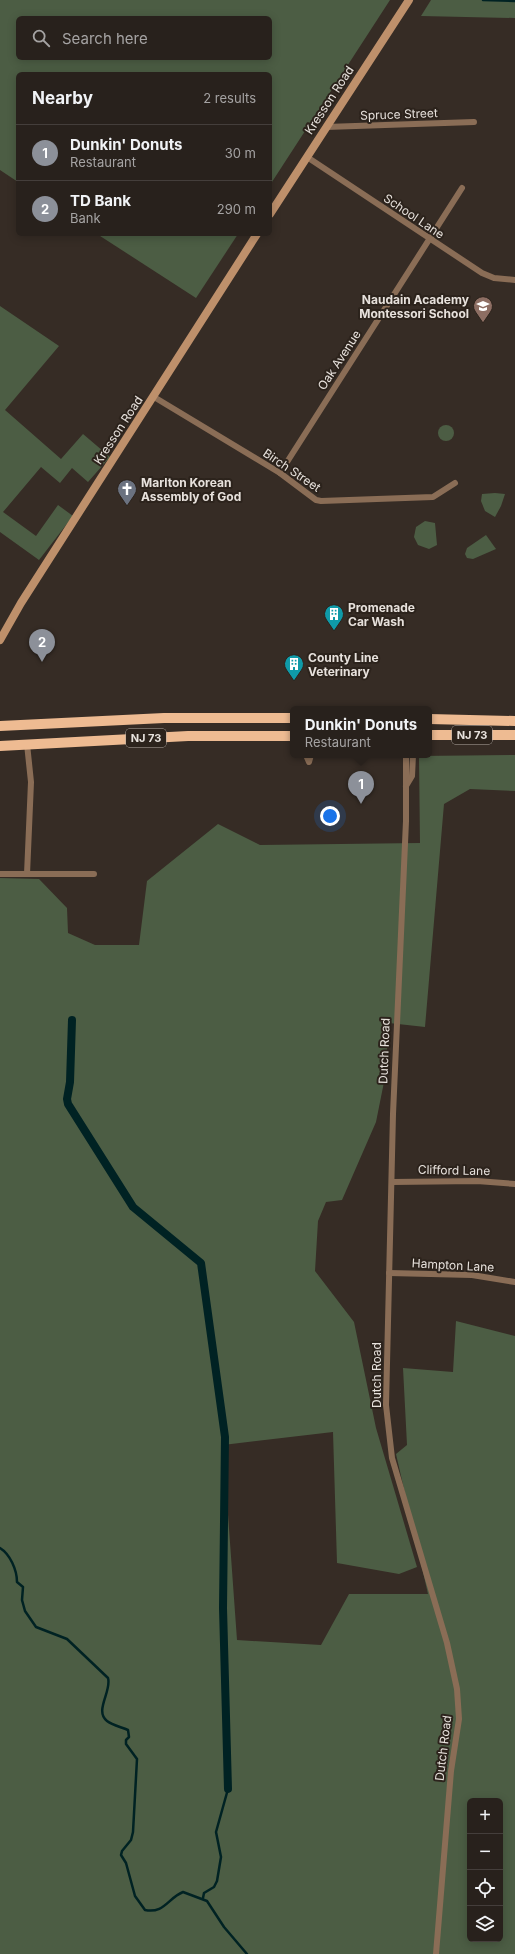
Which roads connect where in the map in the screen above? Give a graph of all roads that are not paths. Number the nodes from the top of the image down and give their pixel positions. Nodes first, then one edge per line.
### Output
1 (409, 0) edge
2 (474, 122) dead end
3 (326, 128) junction
4 (306, 157) junction
5 (462, 188) dead end
6 (272, 211) edge
7 (257, 236) edge
8 (429, 239) junction
9 (515, 280) edge
10 (154, 397) junction
11 (280, 473) junction
12 (455, 483) dead end
13 (0, 640) edge
14 (290, 718) edge
15 (432, 719) edge
16 (447, 720) junction
17 (515, 721) edge
18 (2, 726) edge
19 (432, 726) edge
20 (432, 735) edge
21 (515, 735) edge
22 (290, 736) edge
23 (27, 744) junction
24 (0, 746) edge
25 (406, 758) edge
26 (413, 758) edge
27 (406, 786) junction
28 (0, 874) edge
29 (27, 874) junction
30 (94, 874) dead end
31 (392, 1182) junction
32 (515, 1184) edge
33 (389, 1273) junction
34 (515, 1282) edge
35 (436, 1954) edge

1 - 3 main road, Kresson Road
2 - 3 street, Spruce Street
3 - 4 main road, Kresson Road
4 - 6 main road, Kresson Road
4 - 8 street, School Lane
5 - 8 street, Oak Avenue
7 - 10 main road, Kresson Road
8 - 9 street, School Lane
8 - 11 street, Oak Avenue
10 - 11 street, Birch Street
10 - 13 main road, Kresson Road
11 - 12 street, Birch Street
14 - 18 highway, NJ 73
15 - 16 highway, NJ 73
16 - 17 highway, NJ 73
16 - 19 highway
20 - 21 highway, NJ 73
22 - 23 highway, NJ 73
23 - 24 highway, NJ 73
23 - 29 street
25 - 27 street, Dutch Road
26 - 27 street, Dutch Road
27 - 31 street, Dutch Road
28 - 29 street
29 - 30 street
31 - 32 street, Clifford Lane
31 - 33 street, Dutch Road
33 - 34 street, Hampton Lane
33 - 35 street, Dutch Road

